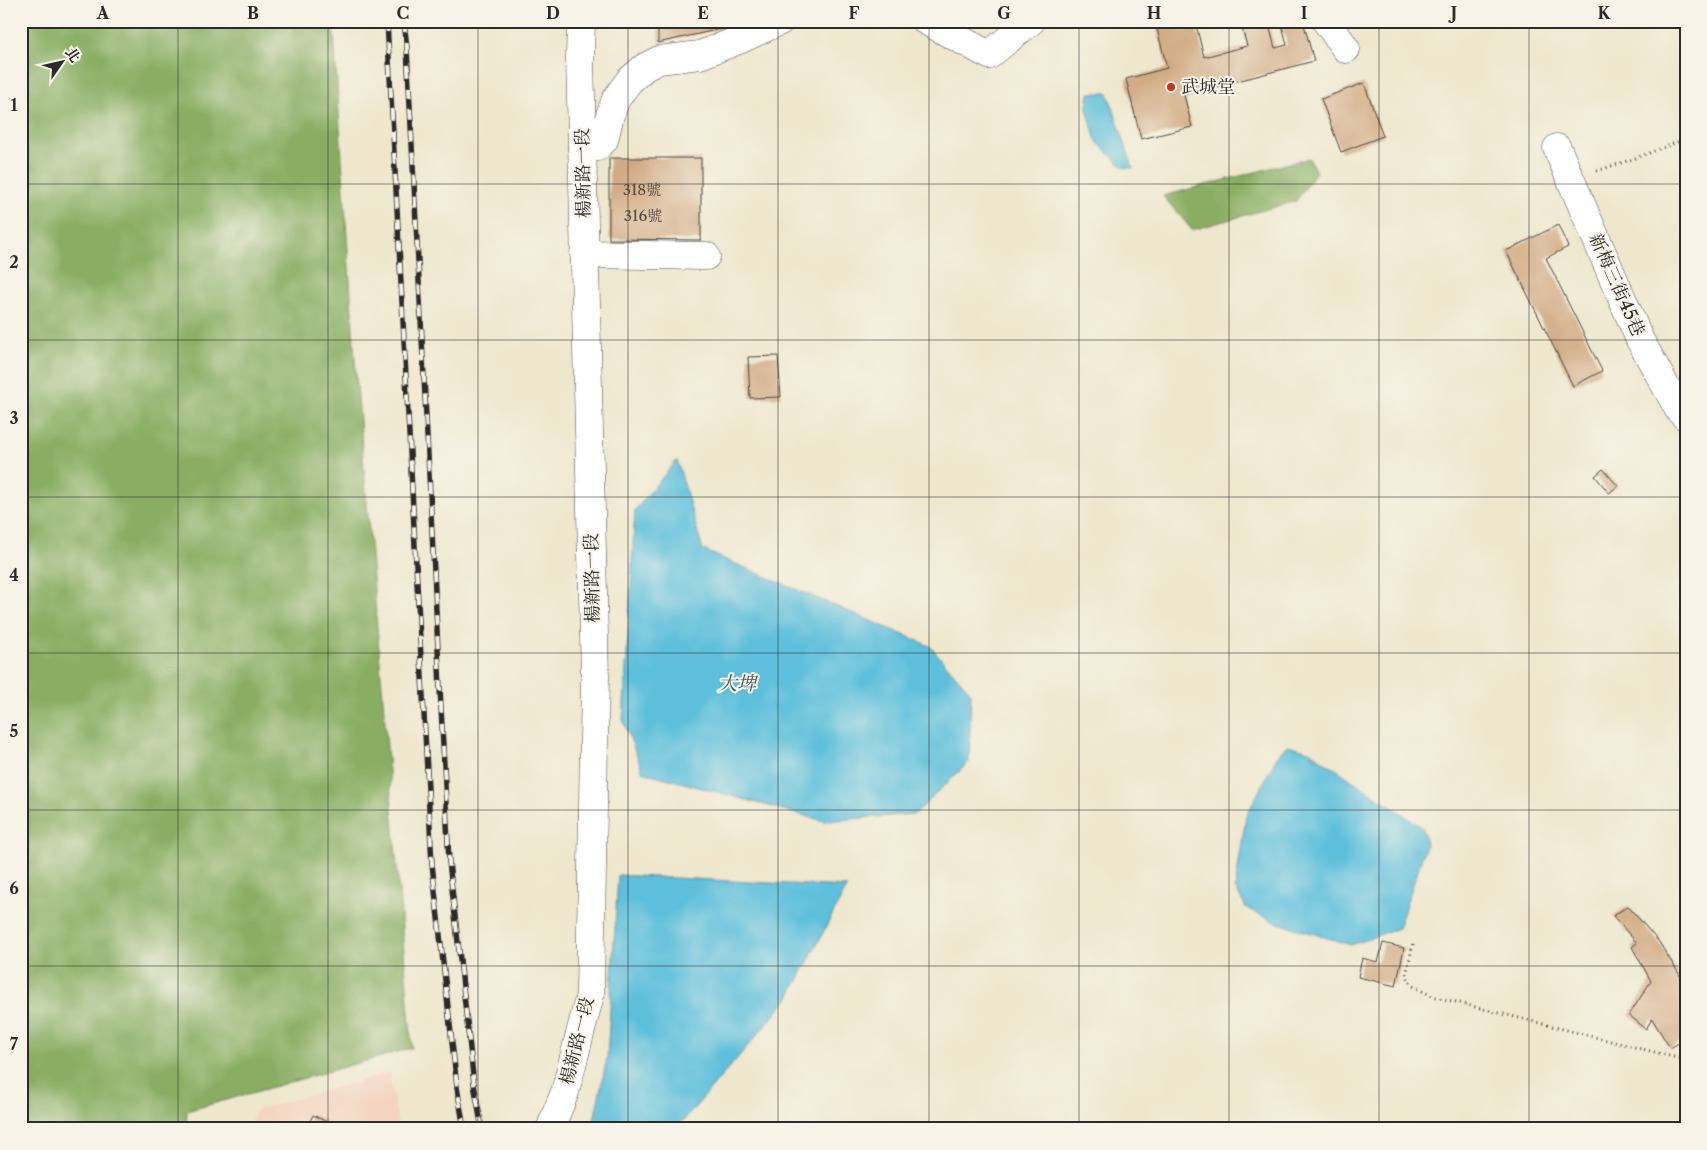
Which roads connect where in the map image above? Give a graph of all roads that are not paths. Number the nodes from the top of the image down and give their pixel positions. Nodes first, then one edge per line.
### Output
1 (581, 21) edge
2 (780, 21) edge
3 (926, 21) edge
4 (1031, 21) edge
5 (1326, 21) edge
6 (1346, 49) dead end
7 (582, 148) junction
8 (1557, 148) dead end
9 (584, 254) junction
10 (706, 256) dead end
11 (1686, 417) edge
12 (550, 1129) edge

1 - 7 main road, 楊新路一段
2 - 7 main road
3 - 4 main road
5 - 6 main road
7 - 9 main road, 楊新路一段
8 - 11 main road, 新梅三街45巷
9 - 10 main road
9 - 12 main road, 楊新路一段

